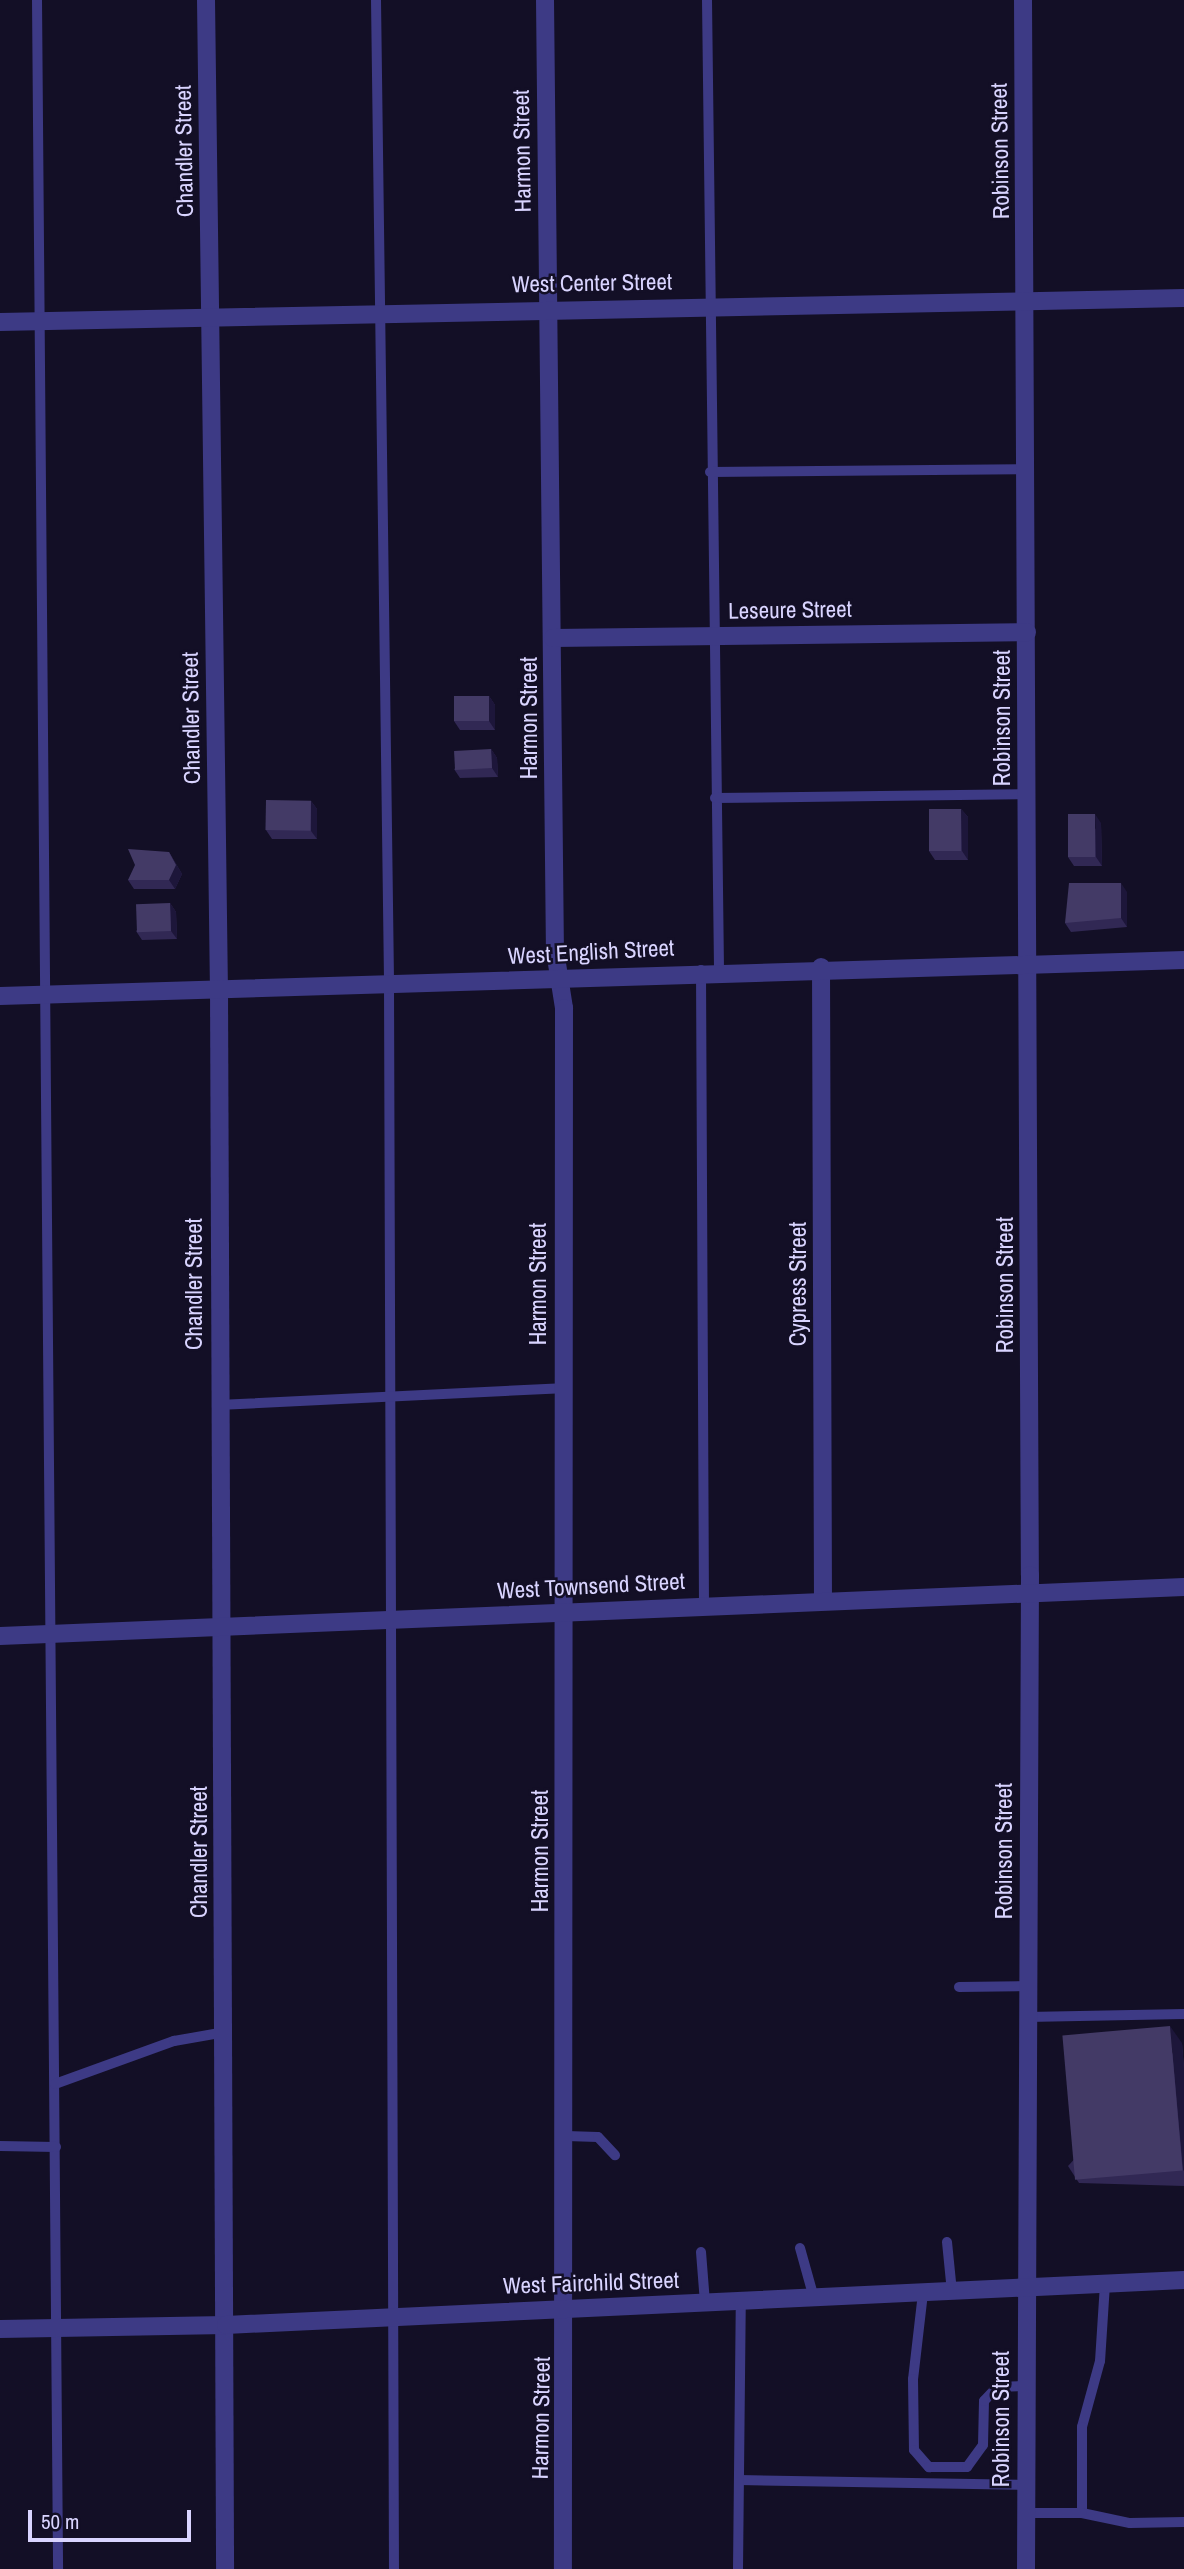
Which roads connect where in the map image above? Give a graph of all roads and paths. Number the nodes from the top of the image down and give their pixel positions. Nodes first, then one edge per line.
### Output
1 (37, 0) edge
2 (206, 0) edge
3 (376, 0) edge
4 (545, 0) edge
5 (707, 0) edge
6 (1023, 0) edge
7 (1184, 298) edge
8 (1026, 301) junction
9 (708, 307) junction
10 (548, 308) junction
11 (382, 312) junction
12 (211, 315) junction
13 (0, 322) edge
14 (42, 322) junction
15 (1025, 469) junction
16 (710, 472) junction
17 (1027, 632) junction
18 (715, 635) junction
19 (553, 638) junction
20 (1027, 794) junction
21 (715, 798) junction
22 (1184, 960) edge
23 (1029, 961) junction
24 (821, 967) junction
25 (710, 970) junction
26 (560, 979) junction
27 (389, 986) junction
28 (219, 990) junction
29 (47, 995) junction
30 (0, 996) edge
31 (562, 1388) junction
32 (390, 1395) junction
33 (218, 1405) junction
34 (1184, 1587) edge
35 (1030, 1593) junction
36 (824, 1601) junction
37 (704, 1606) junction
38 (564, 1612) junction
39 (387, 1619) junction
40 (223, 1628) junction
41 (46, 1634) junction
42 (0, 1636) edge
43 (1028, 1986) junction
44 (959, 1987) dead end
45 (1184, 2014) edge
46 (1027, 2017) junction
47 (225, 2032) junction
48 (55, 2084) junction
49 (566, 2136) junction
50 (0, 2146) edge
51 (56, 2147) junction
52 (615, 2155) dead end
53 (947, 2242) dead end
54 (800, 2248) dead end
55 (701, 2252) dead end
56 (1184, 2280) edge
57 (1105, 2284) junction
58 (1025, 2289) junction
59 (952, 2292) junction
60 (923, 2294) junction
61 (814, 2298) junction
62 (741, 2301) junction
63 (705, 2303) junction
64 (566, 2308) junction
65 (393, 2316) junction
66 (226, 2325) junction
67 (59, 2328) junction
68 (0, 2329) edge
69 (1025, 2386) junction
70 (739, 2480) junction
71 (1026, 2485) junction
72 (1082, 2512) junction
73 (1026, 2513) junction
74 (1184, 2522) edge
75 (58, 2569) edge
76 (225, 2569) edge
77 (394, 2569) edge
78 (563, 2569) edge
79 (738, 2569) edge
80 (1026, 2569) edge

1 - 14 lane
2 - 12 street, Chandler Street
3 - 11 lane
4 - 10 street, Harmon Street
5 - 9 lane
6 - 8 street, Robinson Street
7 - 8 street, West Center Street
8 - 9 street, West Center Street
8 - 15 street, Robinson Street
9 - 10 street, West Center Street
9 - 16 lane
10 - 11 street, West Center Street
10 - 19 street, Harmon Street
11 - 12 street, West Center Street
11 - 27 lane
12 - 14 street, West Center Street
12 - 28 street, Chandler Street
13 - 14 street, West Center Street
14 - 29 lane
15 - 16 lane
15 - 17 street, Robinson Street
16 - 18 lane
17 - 18 street, Leseure Street
17 - 20 street, Robinson Street
18 - 19 street, Leseure Street
18 - 21 lane
19 - 26 street, Harmon Street
20 - 21 lane
20 - 23 street, Robinson Street
21 - 25 lane
22 - 23 street, West English Street
23 - 24 street, West English Street
23 - 35 street, Robinson Street
24 - 25 street, West English Street
24 - 36 street, Cypress Street
25 - 26 street, West English Street
25 - 37 lane
26 - 27 street, West English Street
26 - 31 street, Harmon Street
27 - 28 street, West English Street
27 - 32 lane
28 - 29 street, West English Street
28 - 33 street, Chandler Street
29 - 30 street, West English Street
29 - 41 lane
31 - 32 lane
31 - 38 street, Harmon Street
32 - 33 lane
32 - 39 lane
33 - 40 street, Chandler Street
34 - 35 street, West Townsend Street
35 - 36 street, West Townsend Street
35 - 43 street, Robinson Street
36 - 37 street, West Townsend Street
37 - 38 street, West Townsend Street
38 - 39 street, West Townsend Street
38 - 49 street, Harmon Street
39 - 40 street, West Townsend Street
39 - 65 lane
40 - 41 street, West Townsend Street
40 - 47 street, Chandler Street
41 - 42 street, West Townsend Street
41 - 48 lane
43 - 44 lane
43 - 46 street, Robinson Street
45 - 46 lane
46 - 58 street, Robinson Street
47 - 48 lane
47 - 66 street, Chandler Street
48 - 51 lane
49 - 52 lane
49 - 64 street, Harmon Street
50 - 51 lane
51 - 67 lane
53 - 59 lane
54 - 61 lane
55 - 63 lane
56 - 57 street, West Fairchild Street
57 - 58 street, West Fairchild Street
57 - 72 lane
58 - 59 street, West Fairchild Street
58 - 69 street, Robinson Street
59 - 60 street, West Fairchild Street
60 - 61 street, West Fairchild Street
60 - 69 lane
61 - 62 street, West Fairchild Street
62 - 63 street, West Fairchild Street
62 - 70 lane
63 - 64 street, West Fairchild Street
64 - 65 street, West Fairchild Street
64 - 78 street, Harmon Street
65 - 66 street, West Fairchild Street
65 - 77 lane
66 - 67 street, West Fairchild Street
66 - 76 street, Chandler Street
67 - 68 street, West Fairchild Street
67 - 75 lane
69 - 71 street, Robinson Street
70 - 71 lane
70 - 79 lane
71 - 73 street, Robinson Street
72 - 73 lane
72 - 74 lane
73 - 80 street, Robinson Street

